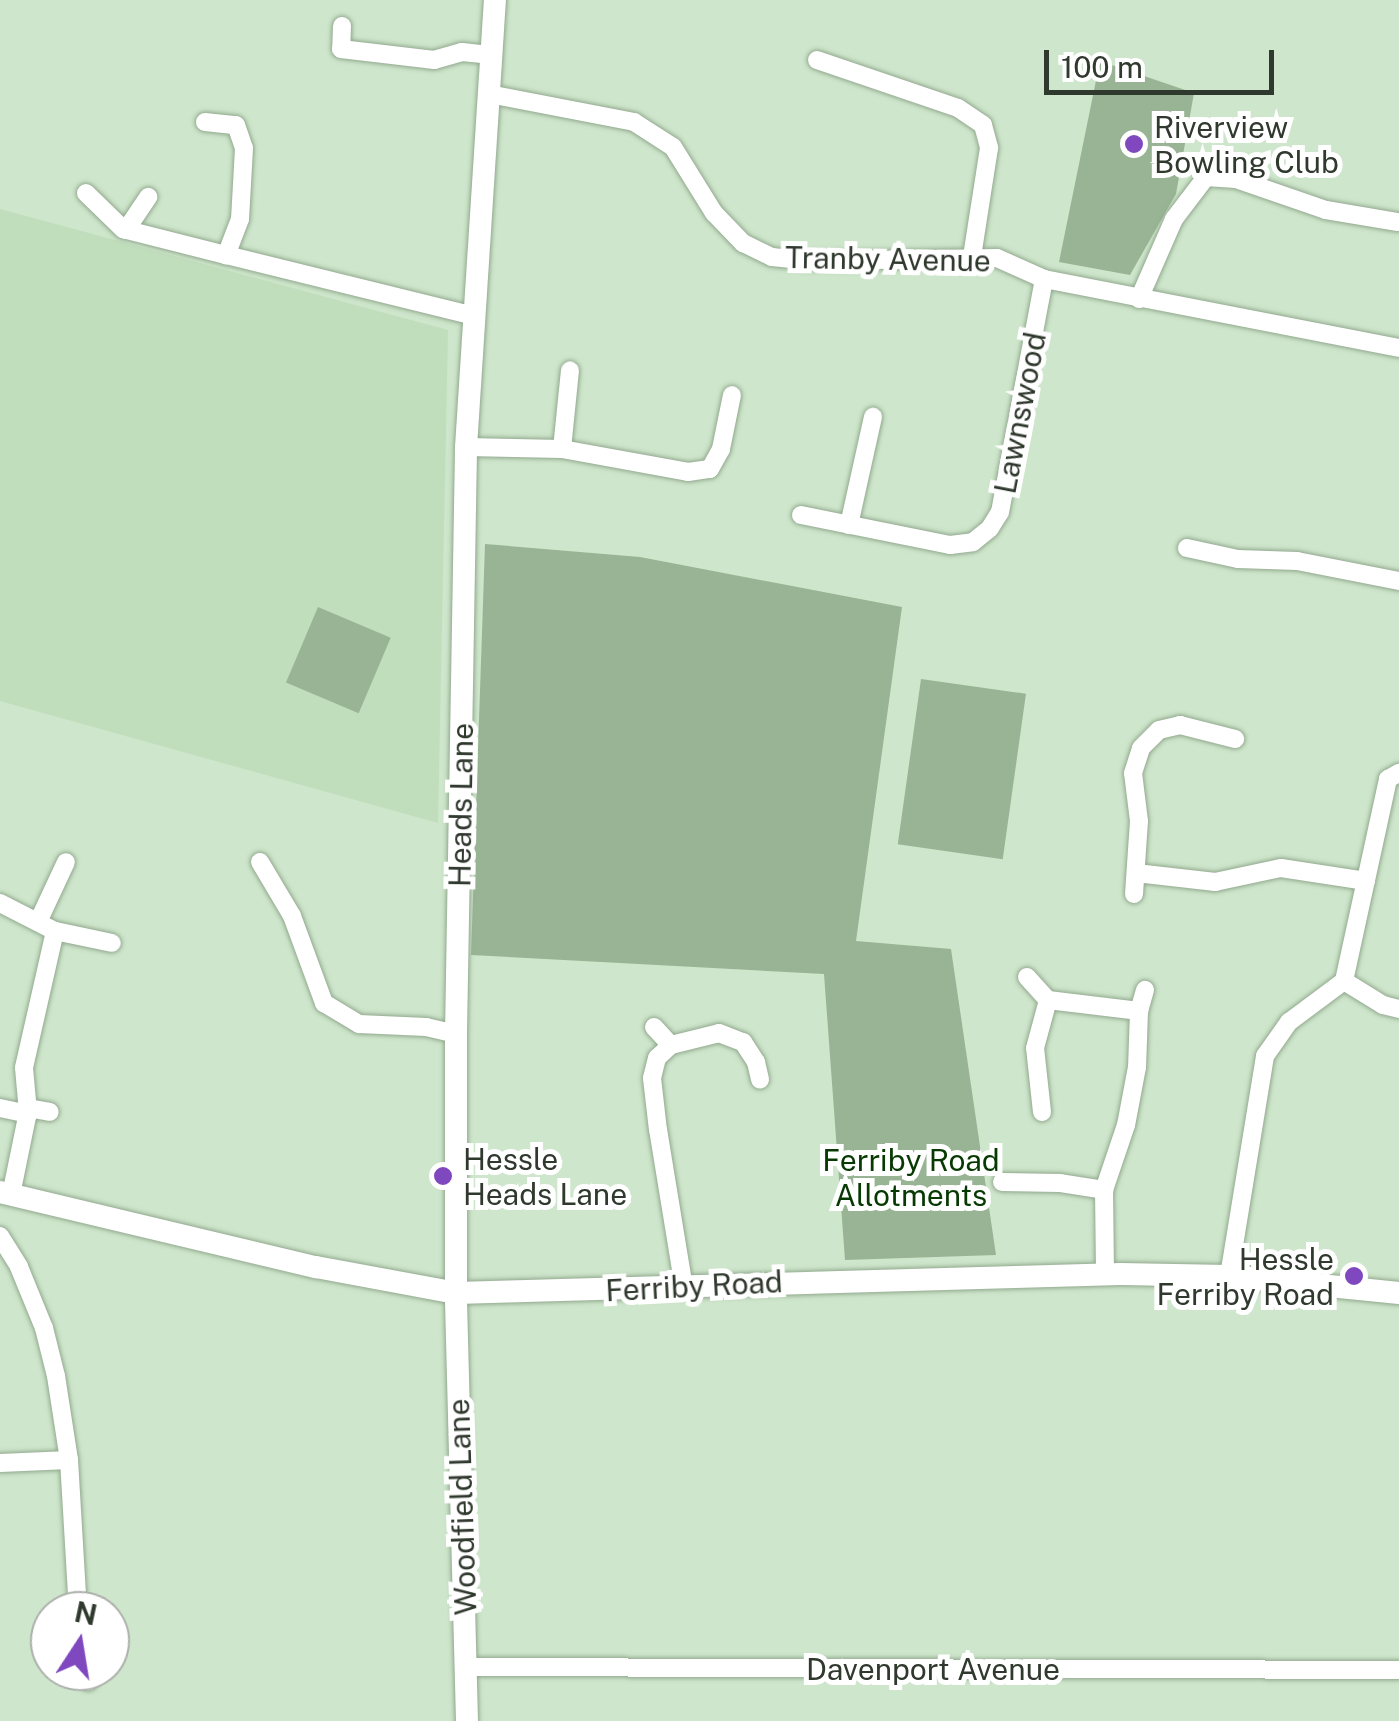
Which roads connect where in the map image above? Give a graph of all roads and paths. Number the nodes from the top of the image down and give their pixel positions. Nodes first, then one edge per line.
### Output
1 (495, 0) edge
2 (342, 26) dead end
3 (492, 55) junction
4 (817, 60) dead end
5 (490, 94) junction
6 (206, 122) dead end
7 (86, 193) dead end
8 (148, 198) dead end
9 (1398, 222) edge
10 (126, 230) junction
11 (226, 255) junction
12 (972, 256) junction
13 (1044, 278) junction
14 (1139, 299) junction
15 (474, 316) junction
16 (1399, 348) edge
17 (570, 370) dead end
18 (732, 394) dead end
19 (873, 417) dead end
20 (466, 447) junction
21 (562, 449) junction
22 (801, 515) dead end
23 (849, 525) junction
24 (1188, 548) dead end
25 (1399, 581) edge
26 (1235, 739) dead end
27 (1399, 773) edge
28 (66, 862) dead end
29 (260, 862) dead end
30 (1136, 872) junction
31 (1366, 881) junction
32 (1134, 894) dead end
33 (0, 903) edge
34 (47, 927) junction
35 (112, 943) dead end
36 (1027, 976) dead end
37 (1344, 980) junction
38 (1145, 990) dead end
39 (1048, 1000) junction
40 (1399, 1009) edge
41 (1139, 1011) junction
42 (654, 1027) dead end
43 (456, 1034) junction
44 (671, 1045) junction
45 (760, 1080) dead end
46 (0, 1108) edge
47 (28, 1111) junction
48 (50, 1112) dead end
49 (1042, 1112) dead end
50 (1002, 1182) dead end
51 (1104, 1190) junction
52 (6, 1193) edge
53 (0, 1236) edge
54 (1105, 1274) junction
55 (1230, 1276) junction
56 (684, 1288) junction
57 (456, 1293) junction
58 (1399, 1293) edge
59 (69, 1460) junction
60 (0, 1463) edge
61 (77, 1591) edge
62 (466, 1667) junction
63 (1399, 1670) edge
64 (467, 1721) edge

1 - 3 street, Heads Lane
2 - 3 street
3 - 5 street, Heads Lane
4 - 12 street
5 - 12 street, Tranby Avenue
5 - 15 street, Heads Lane
6 - 11 street
7 - 10 street
8 - 10 street
9 - 14 street
10 - 11 street
11 - 15 street
12 - 13 street, Tranby Avenue
13 - 14 street, Tranby Avenue
13 - 23 street, Lawnswood
14 - 16 street, Tranby Avenue
15 - 20 street, Heads Lane
17 - 21 street
18 - 21 street
19 - 23 street
20 - 21 street
20 - 43 street, Heads Lane
22 - 23 street, Lawnswood
24 - 25 street
26 - 30 street
27 - 31 street
28 - 34 street
29 - 43 street
30 - 31 street
30 - 32 street
31 - 37 street
33 - 34 street
34 - 35 street
34 - 47 street
36 - 39 street
37 - 40 street
37 - 55 street
38 - 41 street
39 - 41 street
39 - 49 street
41 - 51 street
42 - 44 street
43 - 57 street, Heads Lane
44 - 45 street
44 - 56 street
46 - 47 street
47 - 48 street
47 - 52 street
50 - 51 street
51 - 54 street
52 - 57 street, Ferriby Road
53 - 59 street
54 - 55 street, Ferriby Road
54 - 56 street, Ferriby Road
55 - 58 street, Ferriby Road
56 - 57 street, Ferriby Road
57 - 62 street, Woodfield Lane
59 - 60 street
59 - 61 street
62 - 63 street, Davenport Avenue
62 - 64 street, Woodfield Lane

